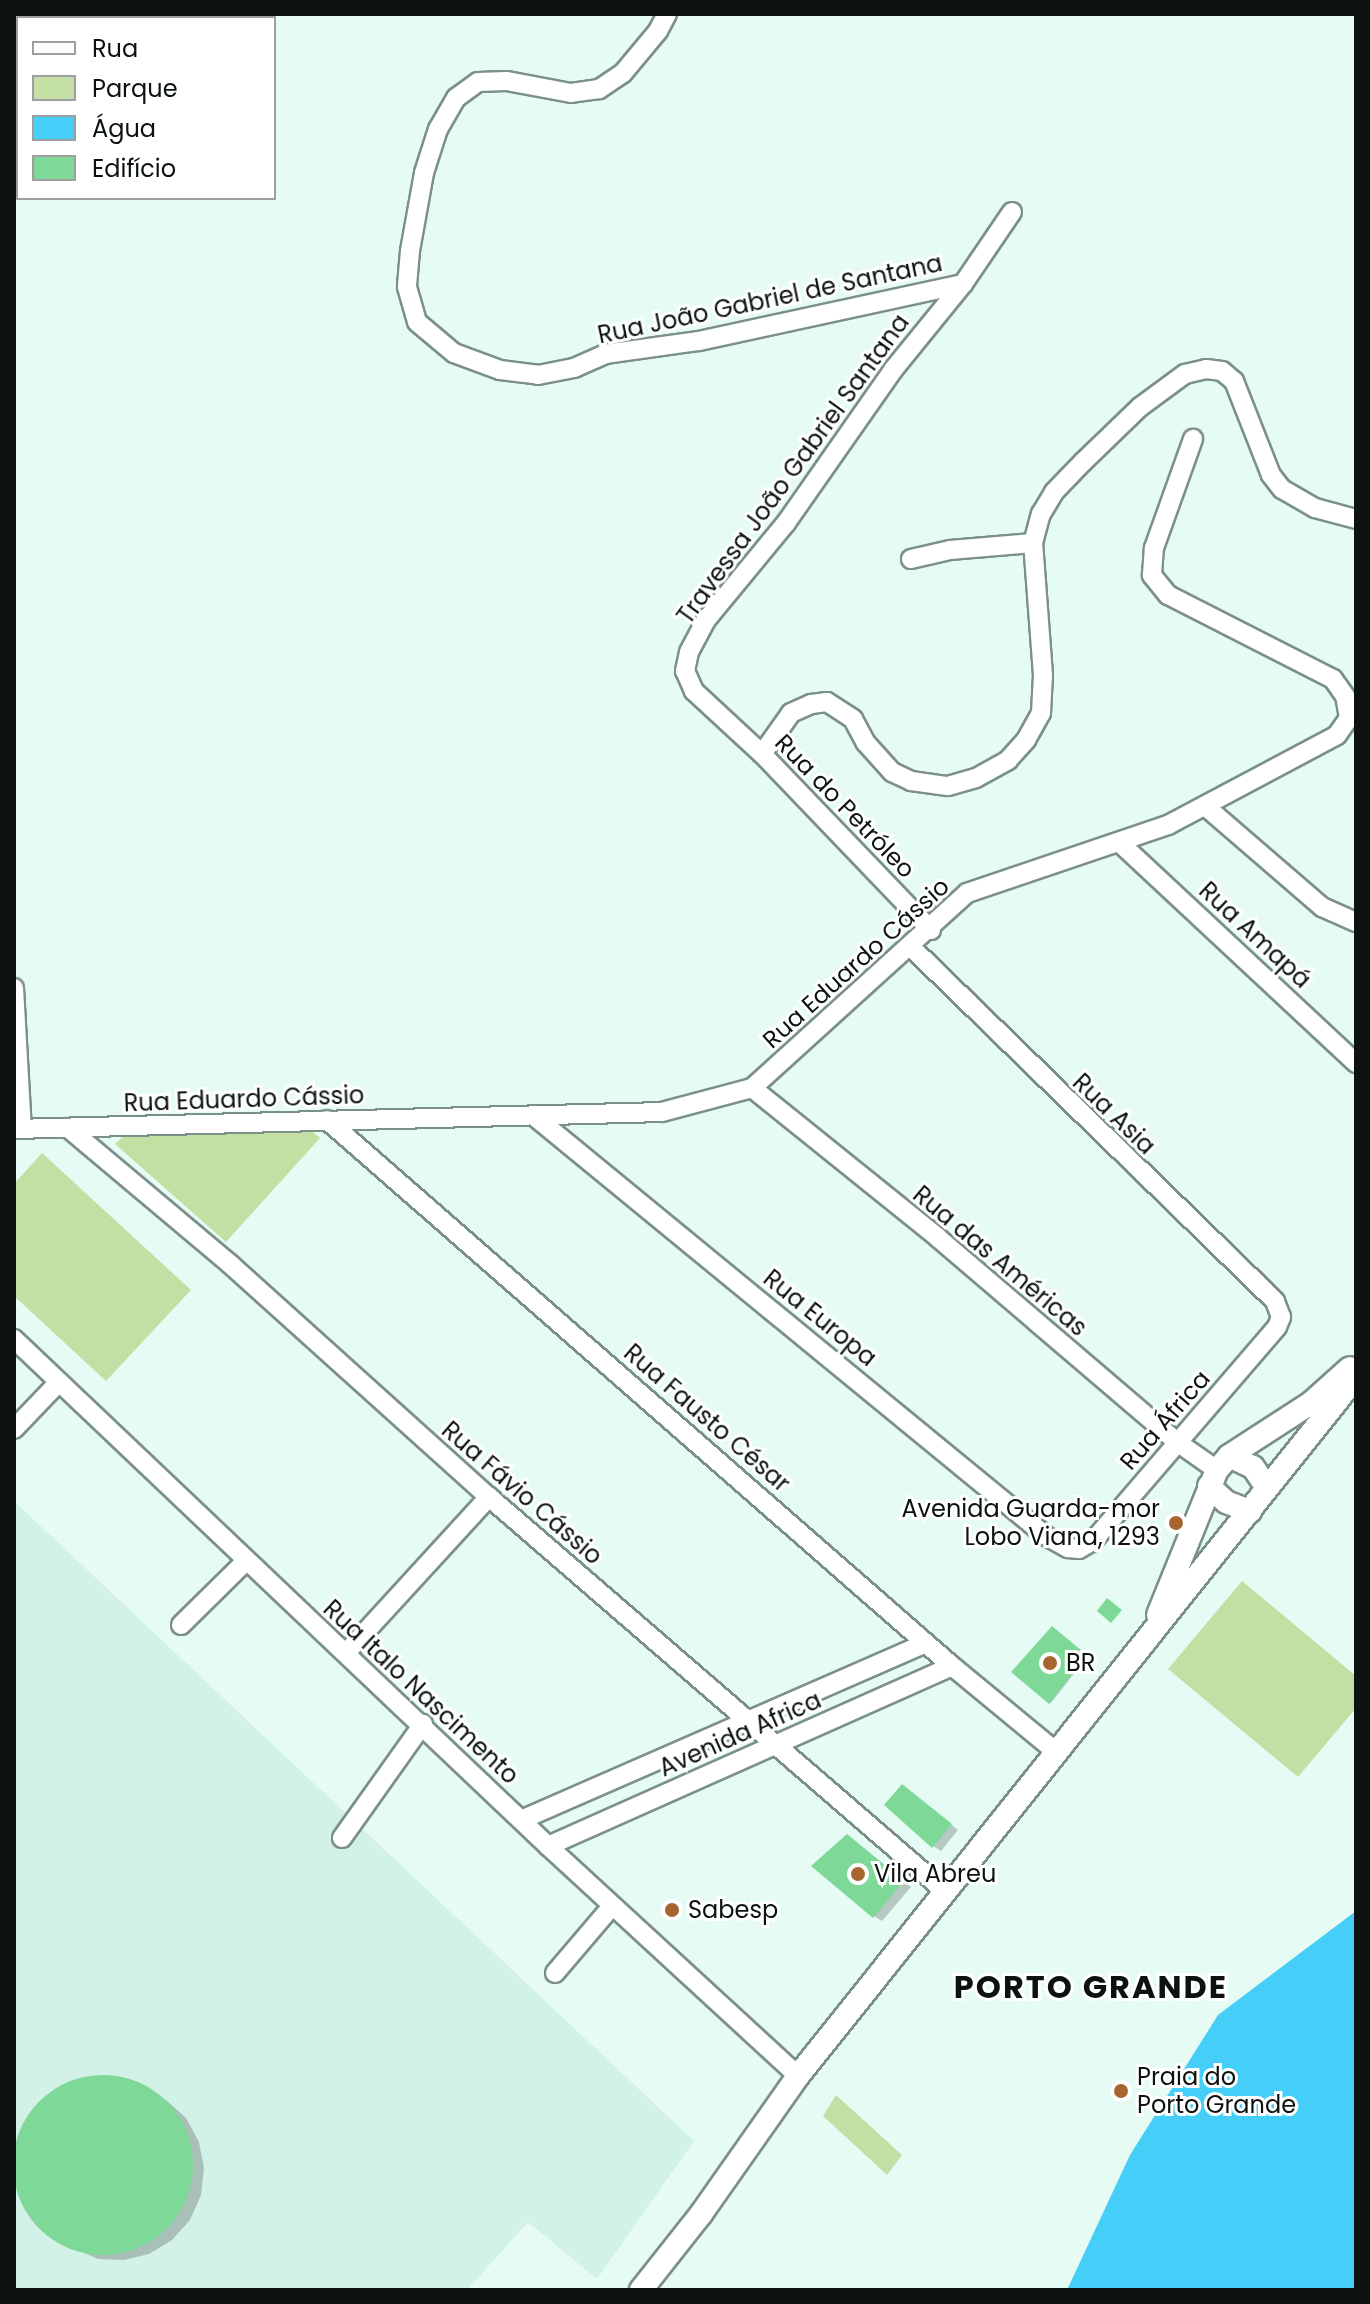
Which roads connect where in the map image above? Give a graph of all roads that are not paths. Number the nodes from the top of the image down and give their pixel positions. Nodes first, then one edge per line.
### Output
1 (667, 14) edge
2 (1012, 212) dead end
3 (963, 284) junction
4 (1193, 439) dead end
5 (1356, 519) edge
6 (1033, 543) junction
7 (911, 559) dead end
8 (723, 717) joint
9 (762, 754) junction
10 (1205, 806) junction
11 (1120, 843) junction
12 (1356, 922) edge
13 (931, 930) junction
14 (911, 947) junction
15 (14, 988) edge
16 (1356, 1063) edge
17 (752, 1088) junction
18 (534, 1116) junction
19 (327, 1120) junction
20 (68, 1128) junction
21 (18, 1129) edge
22 (1281, 1317) joint
23 (14, 1339) edge
24 (1356, 1362) edge
25 (1356, 1377) edge
26 (59, 1382) junction
27 (14, 1429) edge
28 (1177, 1442) junction
29 (1218, 1471) junction
30 (1267, 1488) junction
31 (489, 1497) junction
32 (1250, 1511) junction
33 (1079, 1549) joint
34 (246, 1561) junction
35 (181, 1625) dead end
36 (1150, 1630) junction
37 (926, 1643) junction
38 (346, 1653) junction
39 (952, 1666) junction
40 (750, 1722) junction
41 (423, 1724) junction
42 (774, 1744) junction
43 (1055, 1751) junction
44 (521, 1820) junction
45 (342, 1838) dead end
46 (548, 1846) junction
47 (946, 1892) junction
48 (612, 1906) junction
49 (555, 1973) dead end
50 (798, 2076) junction
51 (641, 2290) edge

1 - 3 street, Rua João Gabriel de Santana
2 - 3 street, Travessa João Gabriel Santana
3 - 8 street, Travessa João Gabriel Santana
4 - 10 street, Rua Eduardo Cássio
5 - 6 street
6 - 7 street
6 - 9 street
8 - 9 street, Rua do Petróleo
9 - 13 street, Rua do Petróleo
10 - 11 street, Rua Eduardo Cássio
10 - 12 street
11 - 13 street, Rua Eduardo Cássio
11 - 16 street, Rua Amapá
13 - 14 street, Rua Eduardo Cássio
14 - 17 street, Rua Eduardo Cássio
14 - 22 street, Rua Asia
15 - 21 street
17 - 18 street, Rua Eduardo Cássio
17 - 28 street, Rua das Américas
18 - 19 street, Rua Eduardo Cássio
18 - 33 street, Rua Europa
19 - 20 street, Rua Eduardo Cássio
19 - 37 street, Rua Fausto César
20 - 21 street, Rua Eduardo Cássio
20 - 31 street, Rua Fávio Cássio
22 - 28 street, Rua África
23 - 26 street, Rua Italo Nascimento
24 - 29 main road
25 - 30 main road
26 - 27 street
26 - 34 street, Rua Italo Nascimento
28 - 29 street, Rua das Américas
28 - 33 street, Rua África
29 - 30 main road
29 - 32 main road
29 - 36 main road
30 - 32 main road
31 - 38 street
31 - 40 street, Rua Fávio Cássio
32 - 36 main road
34 - 35 street
34 - 38 street, Rua Italo Nascimento
36 - 43 main road
37 - 39 street, Rua Fausto César
37 - 40 street, Avenida Africa
38 - 41 street, Rua Italo Nascimento
39 - 42 street, Avenida Africa
39 - 43 street, Rua Fausto César
40 - 42 street, Rua Fávio Cássio
40 - 44 street, Avenida Africa
41 - 44 street, Rua Italo Nascimento
41 - 45 street
42 - 46 street, Avenida Africa
42 - 47 street, Rua Fávio Cássio
43 - 47 main road
44 - 46 street, Rua Italo Nascimento
46 - 48 street, Rua Italo Nascimento
47 - 50 main road
48 - 49 street
48 - 50 street, Rua Italo Nascimento
50 - 51 main road

